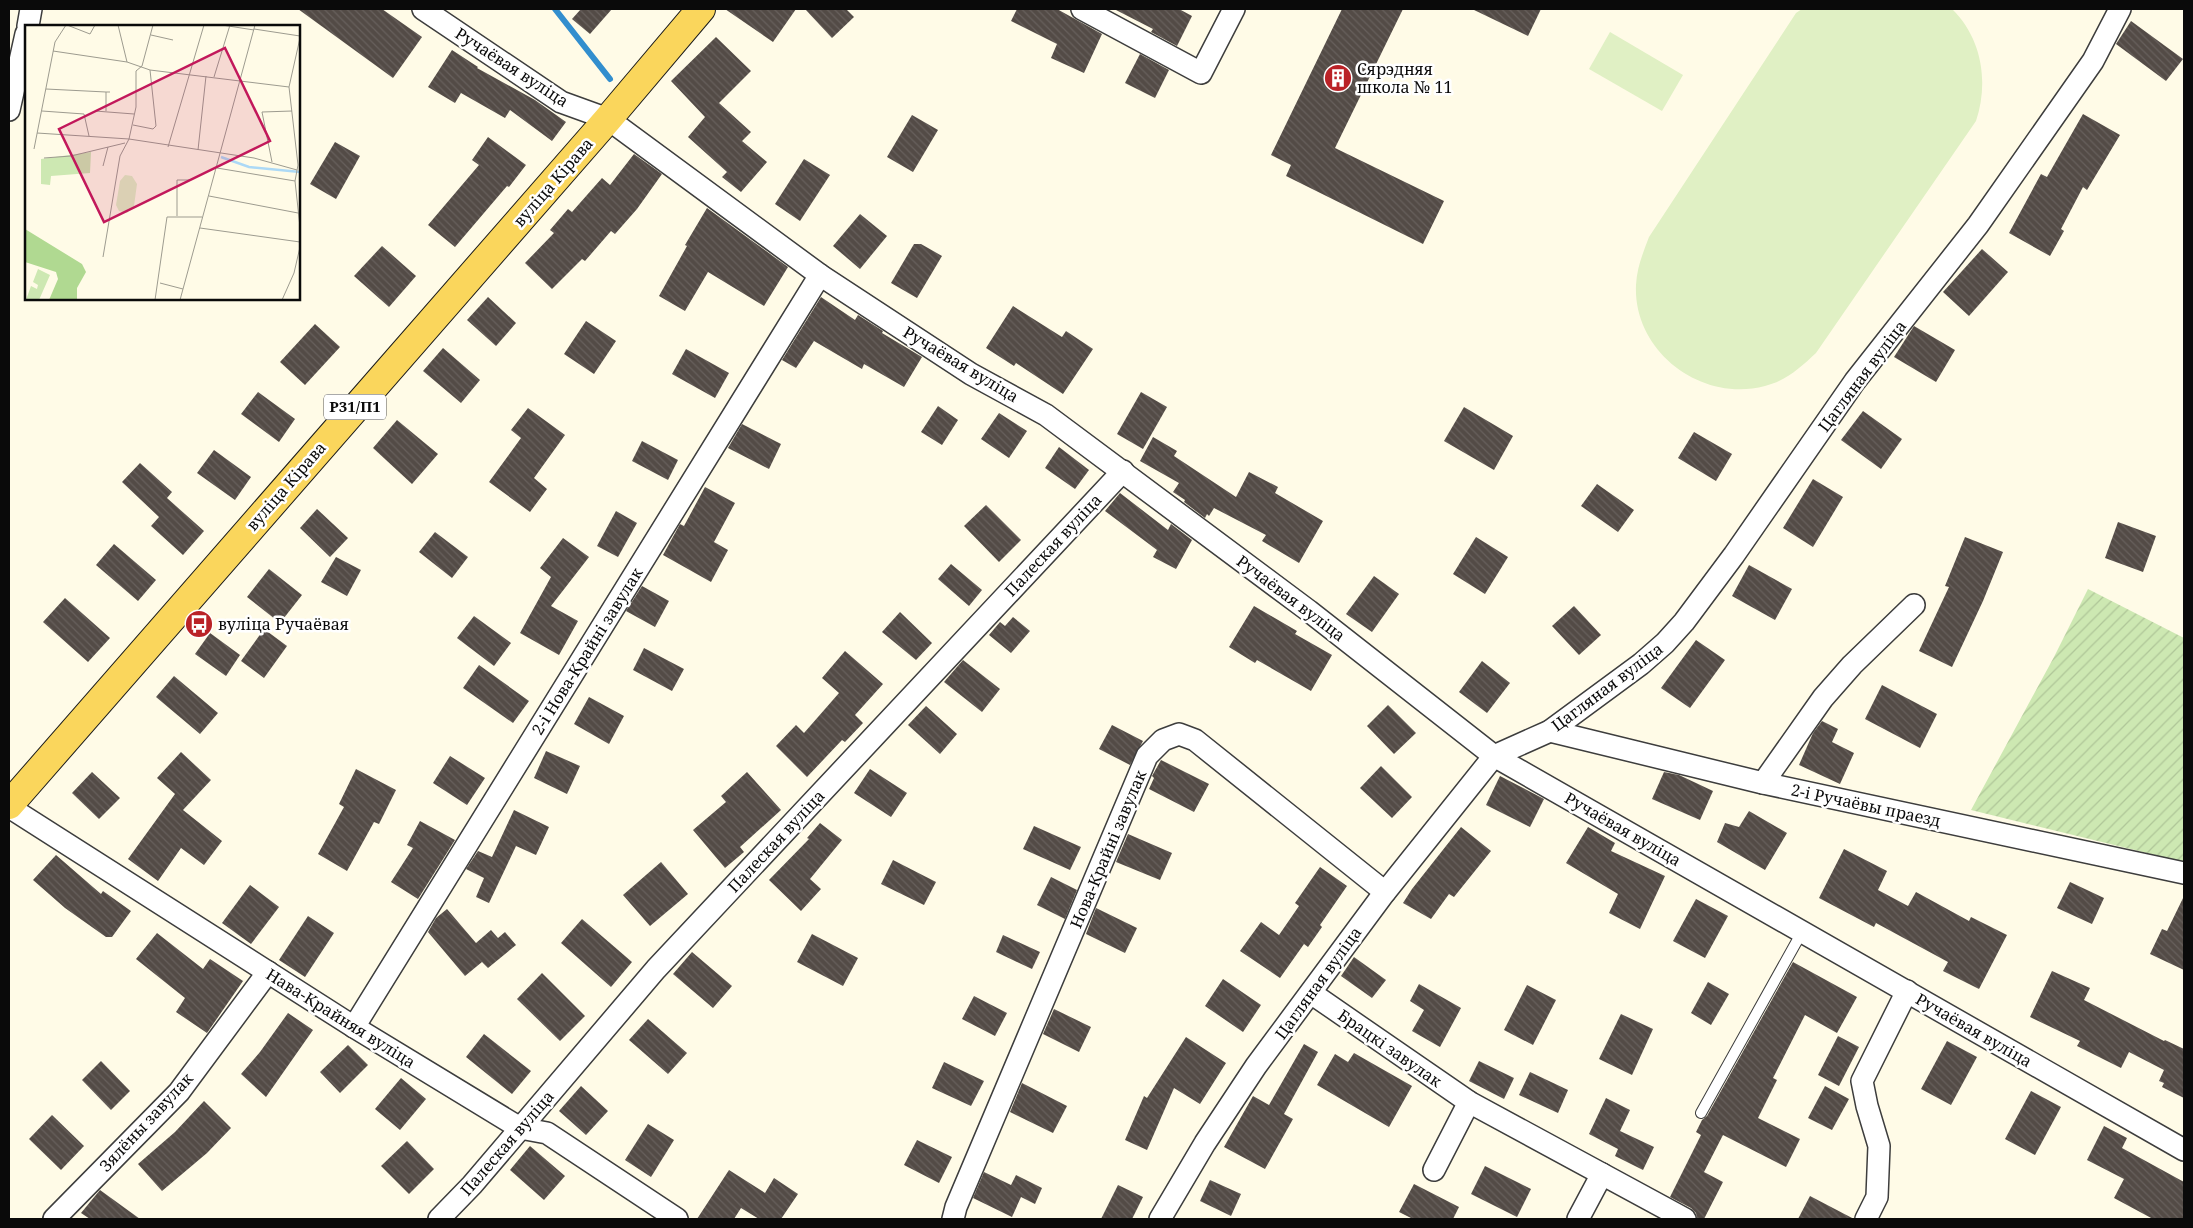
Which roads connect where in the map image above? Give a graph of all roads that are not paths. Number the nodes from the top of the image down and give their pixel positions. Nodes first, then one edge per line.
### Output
1 (31, 9) edge
2 (423, 9) edge
3 (701, 9) edge
4 (1082, 9) edge
5 (1234, 9) edge
6 (2120, 9) edge
7 (28, 25) edge
8 (25, 38) edge
9 (9, 110) edge
10 (608, 119) junction
11 (820, 275) junction
12 (1123, 471) junction
13 (1914, 605) dead end
14 (1550, 731) junction
15 (1494, 756) junction
16 (1763, 783) junction
17 (9, 806) edge
18 (2184, 873) edge
19 (1385, 892) junction
20 (1802, 932) junction
21 (268, 972) junction
22 (1907, 991) junction
23 (1311, 993) junction
24 (354, 1027) junction
25 (1469, 1102) junction
26 (1701, 1113) dead end
27 (520, 1128) junction
28 (2184, 1150) edge
29 (1434, 1170) dead end
30 (1602, 1174) junction
31 (54, 1219) edge
32 (439, 1219) edge
33 (676, 1219) edge
34 (953, 1219) edge
35 (1160, 1219) edge
36 (1578, 1219) edge
37 (1685, 1219) edge
38 (1866, 1219) edge

1 - 7 street
2 - 10 street, Ручаёвая вуліца
3 - 10 main road, вуліца Кірава / Р31/П1
4 - 5 street
6 - 14 street, Цагляная вуліца
8 - 9 street
10 - 11 street, Ручаёвая вуліца
10 - 17 main road, вуліца Кірава / Р31/П1
11 - 12 street, Ручаёвая вуліца
11 - 24 street, 2-і Нова-Крайні завулак
12 - 15 street, Ручаёвая вуліца
12 - 27 street, Палеская вуліца
13 - 16 street
14 - 15 street, Цагляная вуліца
14 - 16 street, 2-і Ручаёвы праезд
15 - 19 street, Цагляная вуліца
15 - 20 street, Ручаёвая вуліца
16 - 18 street, 2-і Ручаёвы праезд
17 - 21 street, Нава-Крайняя вуліца
19 - 23 street, Цагляная вуліца
19 - 34 street, Нова-Крайні завулак
20 - 22 street, Ручаёвая вуліца
20 - 26 lane
21 - 24 street, Нава-Крайняя вуліца
21 - 31 street, Зялёны завулак
22 - 28 street, Ручаёвая вуліца
22 - 38 street
23 - 25 street, Брацкі завулак
23 - 35 street, Цагляная вуліца
24 - 27 street, Нава-Крайняя вуліца
25 - 29 street
25 - 30 street, Брацкі завулак
27 - 32 street, Палеская вуліца
27 - 33 street, Нава-Крайняя вуліца
30 - 36 street
30 - 37 street, Брацкі завулак

